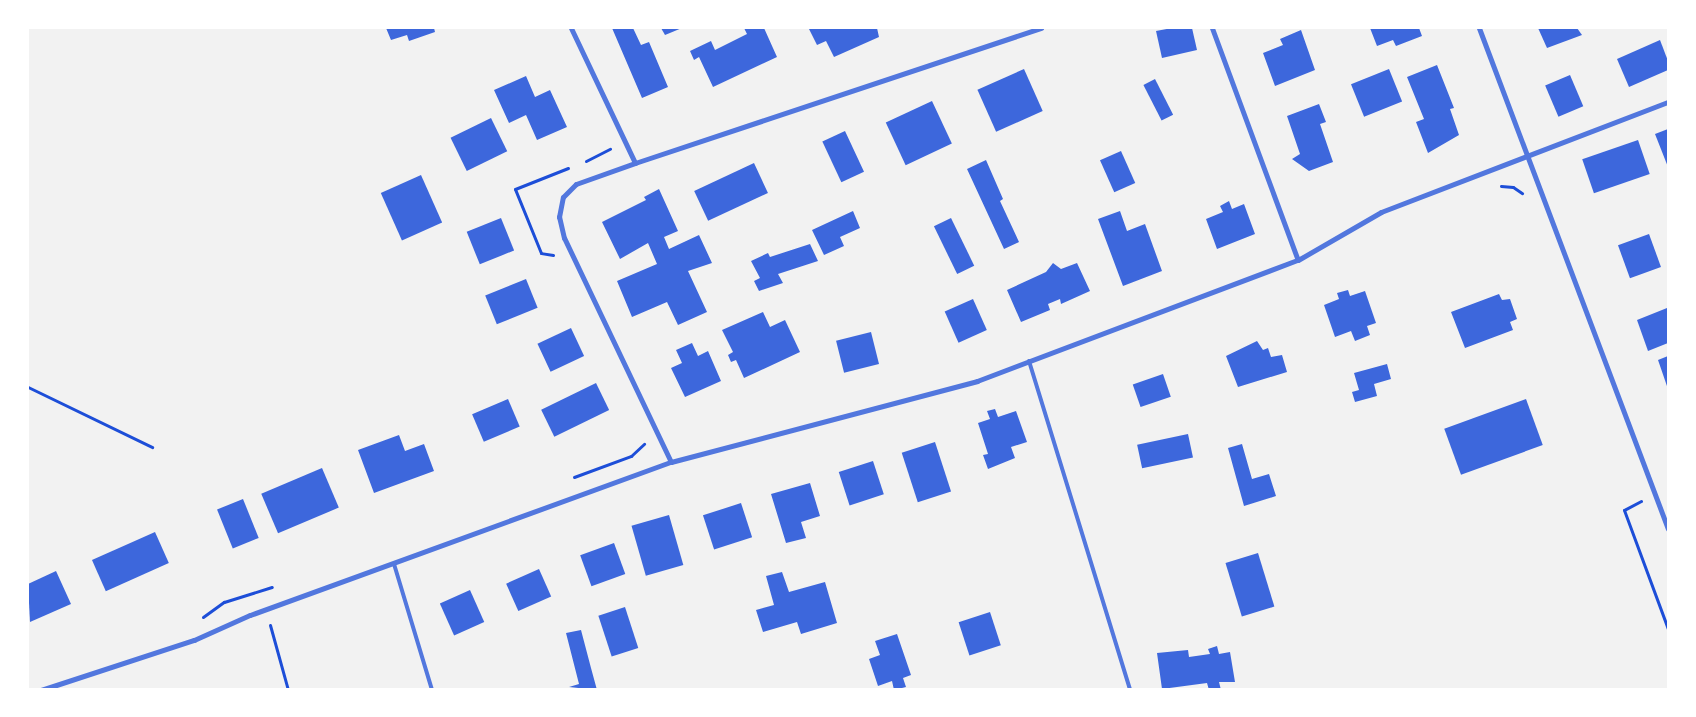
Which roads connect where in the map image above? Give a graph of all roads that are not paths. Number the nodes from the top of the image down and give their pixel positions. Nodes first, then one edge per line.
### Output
1 (571, 28) edge
2 (1041, 28) edge
3 (1212, 28) edge
4 (1479, 28) edge
5 (1668, 102) edge
6 (1529, 157) junction
7 (635, 163) junction
8 (1298, 260) junction
9 (1029, 362) junction
10 (671, 462) junction
11 (1668, 529) edge
12 (394, 564) junction
13 (44, 689) edge
14 (432, 690) edge
15 (1130, 690) edge

1 - 7 street
2 - 7 street
3 - 8 street
4 - 6 street
5 - 6 street
6 - 8 street
6 - 11 street
7 - 10 street
8 - 9 street
9 - 10 street
9 - 15 lane
10 - 12 street
12 - 13 street
12 - 14 lane

